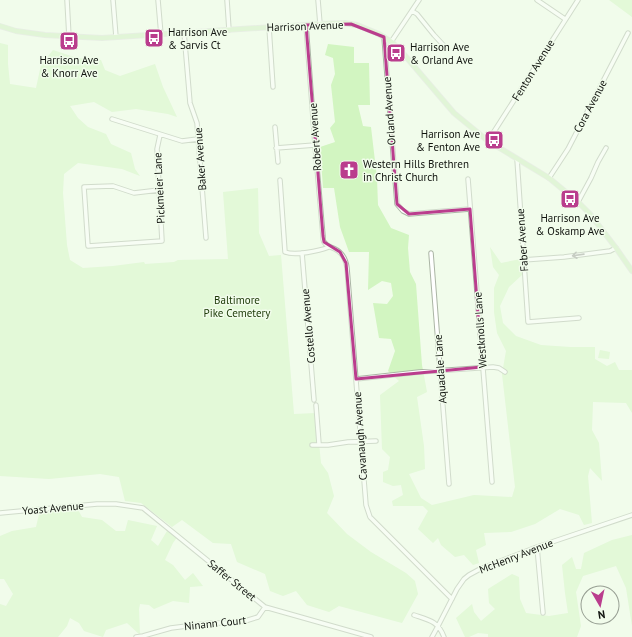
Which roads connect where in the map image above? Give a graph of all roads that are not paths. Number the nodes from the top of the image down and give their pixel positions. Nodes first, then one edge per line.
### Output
1 (67, 0) edge
2 (113, 0) edge
3 (158, 0) edge
4 (227, 0) edge
5 (318, 0) edge
6 (419, 0) edge
7 (537, 0) edge
8 (578, 0) edge
9 (412, 11) junction
10 (565, 19) junction
11 (320, 24) junction
12 (306, 25) junction
13 (0, 26) edge
14 (269, 27) junction
15 (229, 30) junction
16 (184, 32) junction
17 (628, 33) dead end
18 (161, 34) junction
19 (69, 37) junction
20 (116, 37) junction
21 (384, 37) junction
22 (391, 42) junction
23 (447, 49) dead end
24 (273, 87) dead end
25 (112, 119) dead end
26 (275, 127) dead end
27 (160, 135) junction
28 (198, 139) junction
29 (488, 141) junction
30 (315, 145) junction
31 (276, 148) junction
32 (606, 148) dead end
33 (517, 159) junction
34 (278, 162) dead end
35 (549, 178) junction
36 (468, 179) dead end
37 (280, 180) dead end
38 (159, 190) junction
39 (578, 202) junction
40 (470, 209) junction
41 (206, 238) dead end
42 (329, 247) junction
43 (616, 248) junction
44 (302, 253) junction
45 (431, 253) dead end
46 (523, 260) junction
47 (632, 271) edge
48 (579, 318) dead end
49 (482, 368) junction
50 (440, 371) junction
51 (505, 372) dead end
52 (356, 379) junction
53 (361, 442) junction
54 (376, 442) dead end
55 (319, 444) junction
56 (312, 445) dead end
57 (492, 482) dead end
58 (449, 484) dead end
59 (106, 504) joint
60 (0, 513) edge
61 (632, 515) edge
62 (537, 547) junction
63 (452, 599) junction
64 (265, 607) junction
65 (543, 613) dead end
66 (414, 615) dead end
67 (438, 626) junction
68 (136, 637) edge
69 (371, 637) edge
70 (432, 637) edge
71 (444, 637) edge

1 - 19 street
2 - 20 street
3 - 18 street
4 - 15 street
5 - 11 street
6 - 9 street
7 - 10 street
8 - 10 street, Fenton Avenue
9 - 22 street
9 - 23 street
10 - 29 street, Fenton Avenue
11 - 12 main road, Harrison Avenue
11 - 21 main road, Harrison Avenue
12 - 14 main road, Harrison Avenue
12 - 30 street, Robert Avenue
13 - 19 main road, Harrison Avenue
14 - 15 main road, Harrison Avenue
14 - 24 street
15 - 16 main road, Harrison Avenue
16 - 18 main road, Harrison Avenue
16 - 28 street, Baker Avenue
17 - 35 street, Cora Avenue
18 - 20 main road, Harrison Avenue
19 - 20 main road, Harrison Avenue
21 - 22 main road, Harrison Avenue
21 - 40 street, Orland Avenue
22 - 29 main road, Harrison Avenue
25 - 27 street
26 - 31 street
27 - 28 street
27 - 38 street, Pickmeier Lane
28 - 41 street, Baker Avenue
29 - 33 main road, Harrison Avenue
30 - 31 street
30 - 42 street, Robert Avenue
31 - 34 street
32 - 39 street
33 - 35 main road, Harrison Avenue
33 - 46 street, Faber Avenue
35 - 39 main road, Harrison Avenue
36 - 40 street, Westknolls Lane
37 - 44 street
38 - 38 street, Pickmeier Lane
39 - 43 main road, Harrison Avenue
40 - 49 street, Westknolls Lane
42 - 44 street
42 - 52 street, Cavanaugh Avenue
43 -> 46 street
43 - 47 main road, Harrison Avenue
44 - 55 street, Costello Avenue
45 - 50 street, Aquadale Lane
46 - 48 street, Faber Avenue
49 - 50 street
49 - 51 street
49 - 57 street, Westknolls Lane
50 - 52 street
50 - 58 street, Aquadale Lane
52 - 53 street, Cavanaugh Avenue
53 - 54 street
53 - 55 street
53 - 63 street, Cavanaugh Avenue
55 - 56 street
59 - 60 street, Yoast Avenue
59 - 64 street, Saffer Street
61 - 62 street, McHenry Avenue
62 - 63 street, McHenry Avenue
62 - 65 street
63 - 67 street, McHenry Avenue
64 - 68 street, Ninann Court
64 - 69 street, Saffer Street
66 - 67 street
67 - 70 street, McHenry Avenue
67 - 71 street

